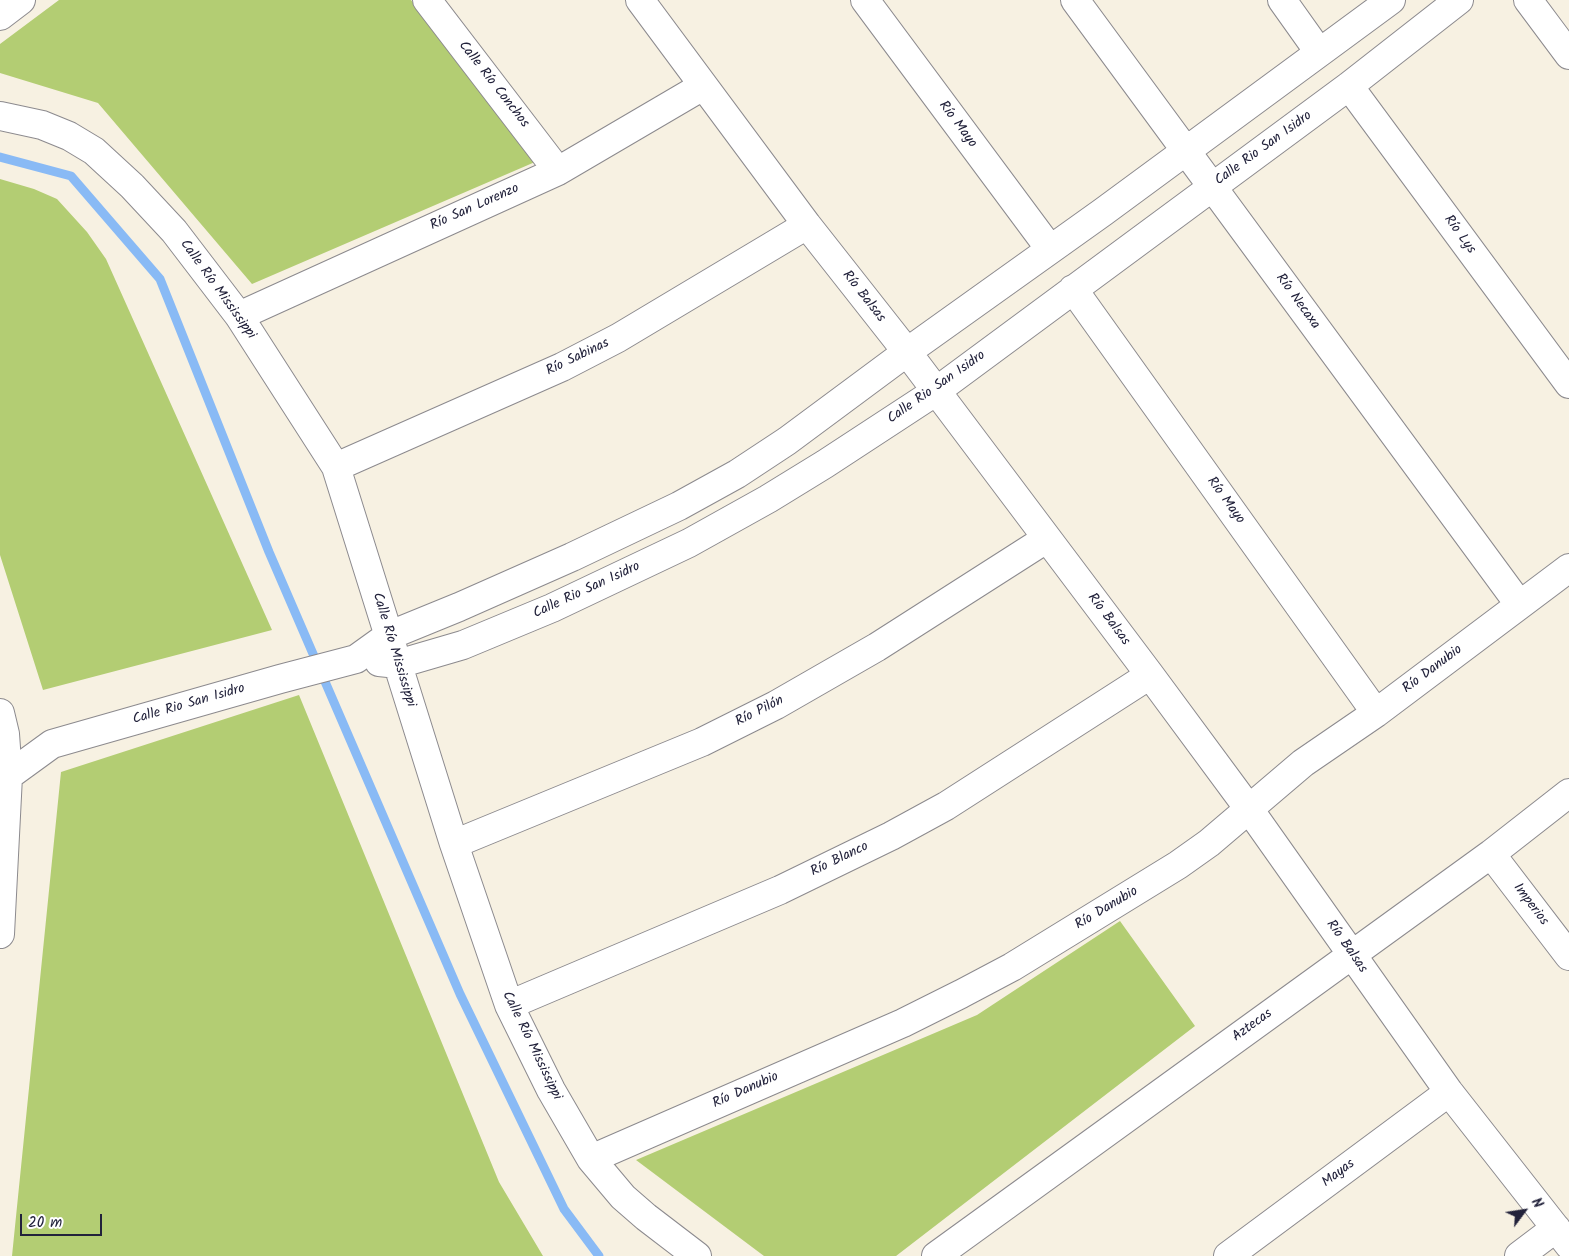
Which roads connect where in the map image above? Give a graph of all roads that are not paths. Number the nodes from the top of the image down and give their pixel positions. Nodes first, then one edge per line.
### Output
1 (21, 0) edge
2 (427, 0) edge
3 (640, 0) edge
4 (864, 0) edge
5 (1074, 0) edge
6 (1282, 0) edge
7 (1391, 0) edge
8 (1459, 0) edge
9 (1528, 0) edge
10 (0, 16) edge
11 (1319, 52) junction
12 (1569, 55) edge
13 (703, 86) junction
14 (1350, 86) junction
15 (0, 116) edge
16 (1186, 150) junction
17 (558, 171) junction
18 (1213, 186) junction
19 (807, 225) junction
20 (1050, 249) junction
21 (1074, 289) junction
22 (238, 316) junction
23 (907, 352) junction
24 (1569, 384) edge
25 (935, 392) junction
26 (336, 467) junction
27 (1046, 539) junction
28 (1569, 568) edge
29 (1520, 604) junction
30 (388, 636) junction
31 (347, 662) junction
32 (398, 664) junction
33 (1150, 676) junction
34 (1376, 713) junction
35 (2, 727) edge
36 (52, 744) junction
37 (4, 778) edge
38 (1569, 793) edge
39 (1249, 809) junction
40 (454, 844) junction
41 (1491, 854) junction
42 (0, 934) edge
43 (1351, 955) junction
44 (1569, 956) edge
45 (509, 1005) junction
46 (1449, 1092) junction
47 (591, 1159) junction
48 (1563, 1237) edge
49 (697, 1256) edge
50 (936, 1256) edge
51 (1228, 1256) edge
52 (1519, 1256) edge

1 - 10 street
2 - 17 street, Calle Río Conchos
3 - 13 street, Río Balsas
4 - 20 street, Río Mayo
5 - 16 street, Río Necaxa
6 - 11 street
7 - 11 street, Calle Rio San Isidro
8 - 14 street, Calle Rio San Isidro
9 - 12 street
11 - 16 street, Calle Rio San Isidro
13 - 17 street, Río San Lorenzo
13 - 19 street, Río Balsas
14 - 18 street, Calle Rio San Isidro
14 - 24 street, Río Lys
15 - 22 street, Calle Río Mississippi
16 - 18 street, Río Necaxa
16 - 20 street, Calle Rio San Isidro
17 - 22 street, Río San Lorenzo
18 - 21 street, Calle Rio San Isidro
18 - 29 street, Río Necaxa
19 - 23 street, Río Balsas
19 - 26 street, Río Sabinas
20 - 23 street, Calle Rio San Isidro
21 - 25 street, Calle Rio San Isidro
21 - 34 street, Río Mayo
22 - 26 street, Calle Río Mississippi
23 - 25 street, Río Balsas
23 - 30 street, Calle Rio San Isidro
25 - 27 street, Río Balsas
25 - 32 street, Calle Rio San Isidro
26 - 30 street, Calle Río Mississippi
27 - 33 street, Río Balsas
27 - 40 street, Río Pilón
28 - 29 street, Río Danubio
29 - 34 street, Río Danubio
30 - 31 street, Calle Rio San Isidro
30 - 32 street, Calle Río Mississippi
31 - 32 street, Calle Rio San Isidro
31 - 36 street, Calle Rio San Isidro
32 - 40 street, Calle Río Mississippi
33 - 39 street, Río Balsas
33 - 45 street, Río Blanco
34 - 39 street, Río Danubio
35 - 36 street, Calle Rio San Isidro
35 - 37 street
36 - 37 street, Calle Rio San Isidro
37 - 42 street
38 - 41 street, Aztecas
39 - 43 street, Río Balsas
39 - 47 street, Río Danubio
40 - 45 street, Calle Río Mississippi
41 - 43 street, Aztecas
41 - 44 street, Imperios
43 - 46 street, Río Balsas
43 - 50 street, Aztecas
45 - 47 street, Calle Río Mississippi
46 - 48 street, Río Balsas
46 - 51 street, Mayas
47 - 49 street, Calle Río Mississippi
48 - 52 street

